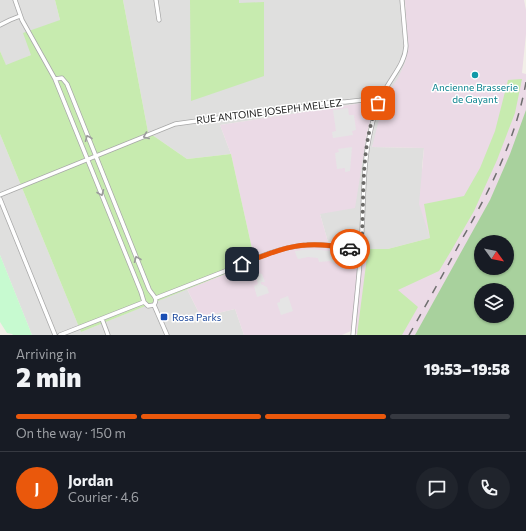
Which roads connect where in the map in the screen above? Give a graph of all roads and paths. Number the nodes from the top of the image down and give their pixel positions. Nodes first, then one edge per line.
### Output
1 (15, 0) edge
2 (156, 0) edge
3 (402, 0) edge
4 (20, 16) junction
5 (159, 20) dead end
6 (0, 25) edge
7 (55, 79) junction
8 (381, 98) junction
9 (95, 156) junction
10 (87, 159) junction
11 (0, 194) edge
12 (0, 199) edge
13 (361, 251) junction
14 (152, 294) junction
15 (156, 298) junction
16 (144, 301) junction
17 (154, 305) junction
18 (102, 319) junction
19 (55, 335) edge
20 (60, 335) edge
21 (108, 335) edge
22 (167, 335) edge
23 (353, 335) edge

1 - 4 street
2 - 5 street
3 - 8 street
4 - 6 street
4 - 7 street
9 -> 7 street
7 - 10 street
8 -> 9 street, RUE ANTOINE JOSEPH MELLEZ
8 - 13 street
9 - 10 street, RUE ANTOINE JOSEPH MELLEZ
14 -> 9 street
10 - 11 street, RUE ANTOINE JOSEPH MELLEZ
10 -> 16 street
12 - 19 street
13 - 15 street
13 - 23 street
14 - 15 street
14 - 16 street
15 - 17 street
16 - 17 street
16 - 18 street
17 - 22 street
18 - 20 street
18 - 21 street

